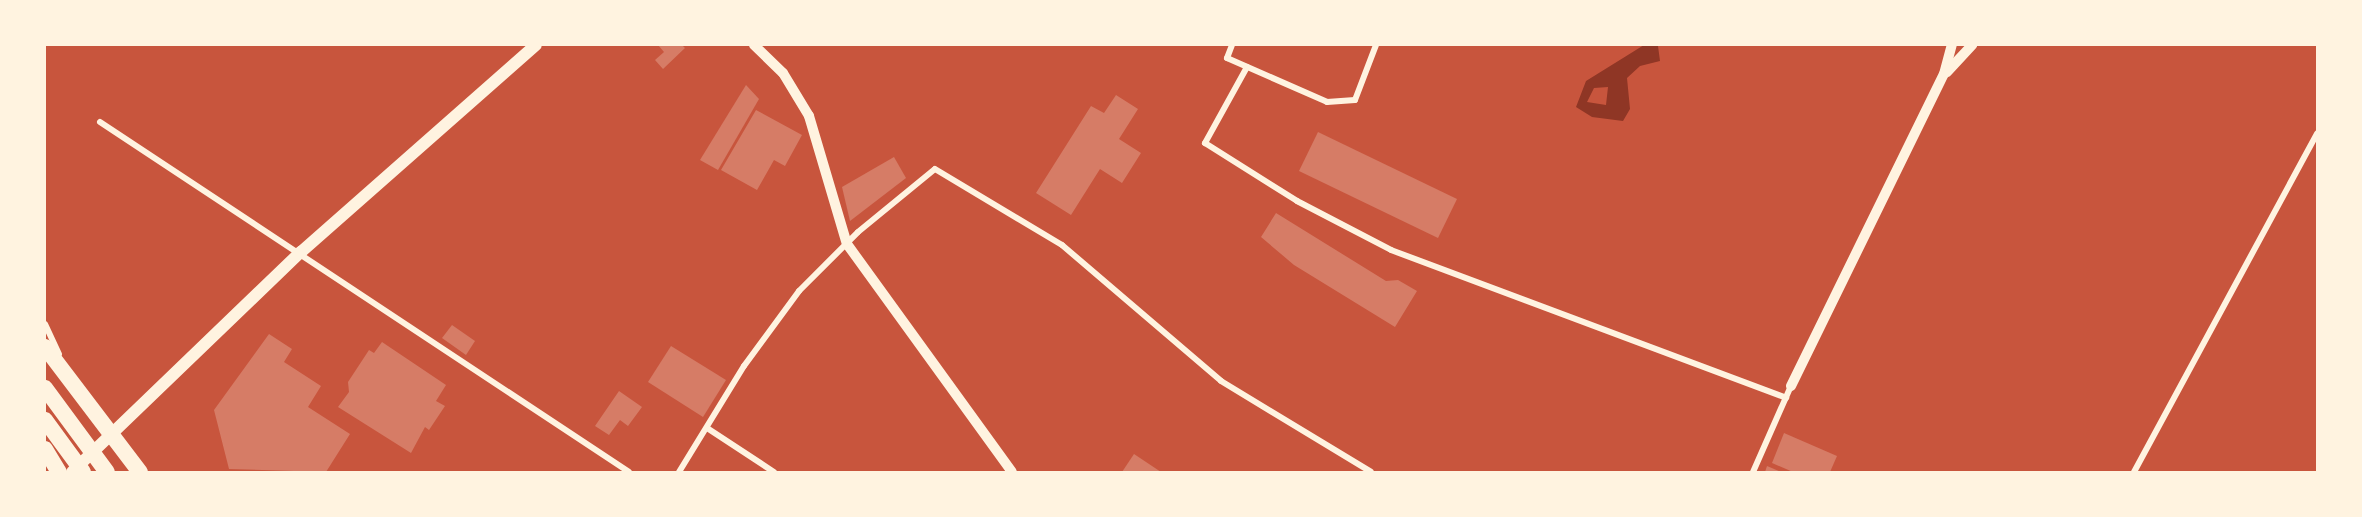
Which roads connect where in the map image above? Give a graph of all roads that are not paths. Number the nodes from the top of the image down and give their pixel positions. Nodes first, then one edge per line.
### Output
1 (536, 45) edge
2 (754, 45) edge
3 (1232, 45) edge
4 (1376, 45) edge
5 (1952, 45) edge
6 (1972, 45) edge
7 (1247, 67) junction
8 (1944, 74) junction
9 (100, 122) dead end
10 (2317, 133) edge
11 (847, 244) junction
12 (301, 252) junction
13 (45, 324) edge
14 (45, 346) edge
15 (1791, 387) joint
16 (45, 388) edge
17 (73, 389) junction
18 (1786, 398) junction
19 (45, 420) edge
20 (707, 428) junction
21 (109, 435) junction
22 (45, 449) edge
23 (72, 464) edge
24 (59, 472) edge
25 (83, 472) edge
26 (107, 472) edge
27 (140, 472) edge
28 (629, 472) edge
29 (679, 472) edge
30 (774, 472) edge
31 (1012, 472) edge
32 (1371, 472) edge
33 (1753, 472) edge
34 (2134, 472) edge

1 - 12 main road
2 - 11 street
3 - 7 street
4 - 7 street
5 - 8 street
6 - 8 street
7 - 18 street
8 - 15 street
9 - 12 street
10 - 34 street
11 - 20 street
11 - 31 street
11 - 32 street
12 - 21 main road
12 - 28 street
13 - 17 street
14 - 17 highway
15 - 18 street
16 - 26 highway
17 - 21 highway
18 - 33 street
19 - 23 highway
20 - 29 street
20 - 30 street
21 - 23 main road
21 - 27 highway
22 - 24 highway
23 - 25 highway

